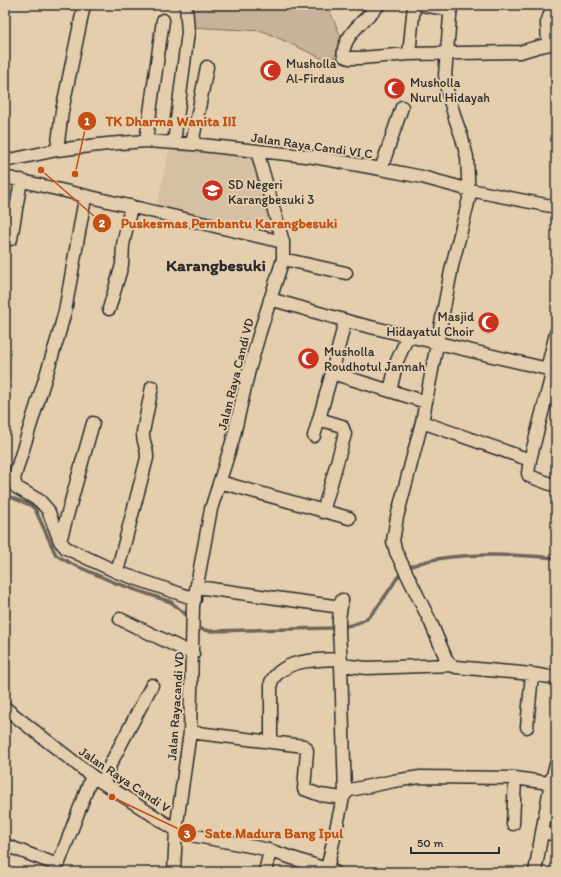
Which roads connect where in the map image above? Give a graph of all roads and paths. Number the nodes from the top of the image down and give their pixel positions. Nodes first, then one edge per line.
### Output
1 (84, 5) edge
2 (186, 5) edge
3 (379, 5) edge
4 (414, 5) edge
5 (423, 5) edge
6 (451, 8) edge
7 (552, 9) edge
8 (163, 20) dead end
9 (552, 44) edge
10 (409, 54) junction
11 (447, 54) junction
12 (207, 67) dead end
13 (402, 107) dead end
14 (146, 141) junction
15 (174, 143) junction
16 (192, 144) junction
17 (57, 150) junction
18 (257, 151) junction
19 (5, 160) edge
20 (381, 169) junction
21 (5, 177) edge
22 (21, 180) junction
23 (470, 190) junction
24 (84, 204) dead end
25 (131, 206) junction
26 (556, 207) edge
27 (12, 239) dead end
28 (283, 242) junction
29 (283, 259) junction
30 (346, 273) dead end
31 (270, 299) junction
32 (109, 309) dead end
33 (345, 321) junction
34 (556, 333) edge
35 (408, 336) junction
36 (438, 343) junction
37 (552, 370) edge
38 (332, 373) junction
39 (152, 387) dead end
40 (390, 391) junction
41 (426, 402) junction
42 (319, 419) junction
43 (422, 422) junction
44 (93, 423) dead end
45 (314, 436) dead end
46 (530, 460) junction
47 (220, 482) junction
48 (556, 486) edge
49 (323, 512) junction
50 (350, 518) dead end
51 (60, 541) junction
52 (116, 572) junction
53 (195, 597) junction
54 (120, 619) dead end
55 (193, 654) junction
56 (341, 662) junction
57 (451, 665) junction
58 (532, 674) junction
59 (556, 678) edge
60 (152, 685) dead end
61 (5, 708) edge
62 (527, 727) dead end
63 (190, 732) junction
64 (271, 742) junction
65 (556, 764) edge
66 (92, 776) junction
67 (515, 778) junction
68 (103, 782) junction
69 (553, 783) edge
70 (344, 796) junction
71 (513, 824) dead end
72 (176, 830) junction
73 (543, 832) junction
74 (556, 835) edge
75 (5, 845) edge
76 (270, 851) junction
77 (301, 867) edge
78 (57, 870) edge
79 (331, 871) edge
80 (174, 872) edge
81 (265, 872) edge
82 (535, 872) edge

1 - 17 street
2 - 15 street
3 - 10 street
4 - 10 street
5 - 6 street
6 - 11 street
7 - 9 street
8 - 14 street
9 - 11 street
10 - 11 street
11 - 23 street
12 - 16 street
13 - 20 street
14 - 15 street, Jalan Raya Candi VI C
14 - 17 street, Jalan Raya Candi VI C
15 - 16 street, Jalan Raya Candi VI C
16 - 18 street, Jalan Raya Candi VI C
17 - 19 street, Jalan Raya Candi VI C
18 - 20 street, Jalan Raya Candi VI C
18 - 28 street, Jalan Raya Candi VD
20 - 23 street, Jalan Raya Candi VI C
21 - 22 street
22 - 25 street
22 - 27 street
23 - 26 street, Jalan Raya Candi VI C
23 - 36 street
24 - 51 street
25 - 28 street
25 - 32 street
28 - 29 street, Jalan Raya Candi VD
29 - 30 street
29 - 31 street, Jalan Raya Candi VD
31 - 33 street
31 - 47 street, Jalan Raya Candi VD
33 - 35 street
33 - 38 street
34 - 37 street
35 - 36 street
35 - 40 street
36 - 37 street
36 - 41 street
37 - 46 street
38 - 40 street
38 - 42 street
39 - 52 street
40 - 41 street
41 - 43 street
42 - 45 street
42 - 49 street
43 - 46 street
43 - 57 street
44 - 51 street
46 - 48 street
47 - 49 street
47 - 53 street, Jalan Raya Candi VD
49 - 50 street
51 - 52 street
52 - 53 street
53 - 55 street, Jalan Rayacandi VD
53 - 56 street
54 - 55 street
55 - 63 street, Jalan Rayacandi VD
56 - 57 street
56 - 64 street
56 - 70 street
57 - 58 street
58 - 59 street
58 - 62 street
60 - 68 street
61 - 66 street, Jalan Raya Candi V
63 - 64 street
63 - 72 street, Jalan Rayacandi VD
64 - 70 street
65 - 69 street
66 - 68 street, Jalan Raya Candi V
66 - 78 street
67 - 69 street
67 - 70 street
67 - 71 street
68 - 72 street, Jalan Raya Candi V
69 - 73 street
70 - 79 street
72 - 76 street, Jalan Raya Candi V
72 - 80 street, Jalan Rayacandi VD
73 - 74 street
73 - 82 street
75 - 78 street
76 - 77 street, Jalan Raya Candi V
76 - 81 street
77 - 79 street, Jalan Raya Candi V

